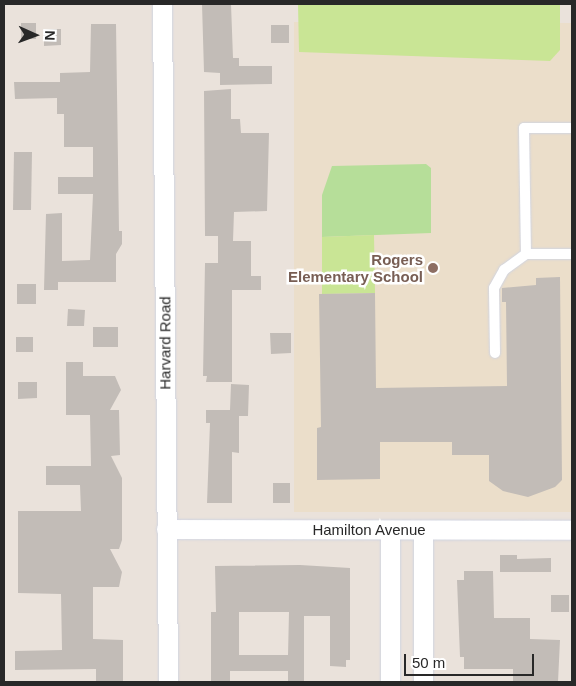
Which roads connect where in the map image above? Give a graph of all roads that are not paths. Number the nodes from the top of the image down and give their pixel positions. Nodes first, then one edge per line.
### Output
1 (162, 4) edge
2 (572, 128) edge
3 (526, 254) junction
4 (572, 254) edge
5 (495, 354) dead end
6 (166, 529) junction
7 (390, 530) junction
8 (423, 530) junction
9 (572, 530) edge
10 (168, 682) edge
11 (390, 682) edge
12 (423, 682) edge

1 - 6 street, Harvard Road
2 - 3 lane
3 - 4 lane
3 - 5 lane
6 - 7 street, Hamilton Avenue
6 - 10 street, Harvard Road
7 - 8 street, Hamilton Avenue
7 - 11 street
8 - 9 street, Hamilton Avenue
8 - 12 street

